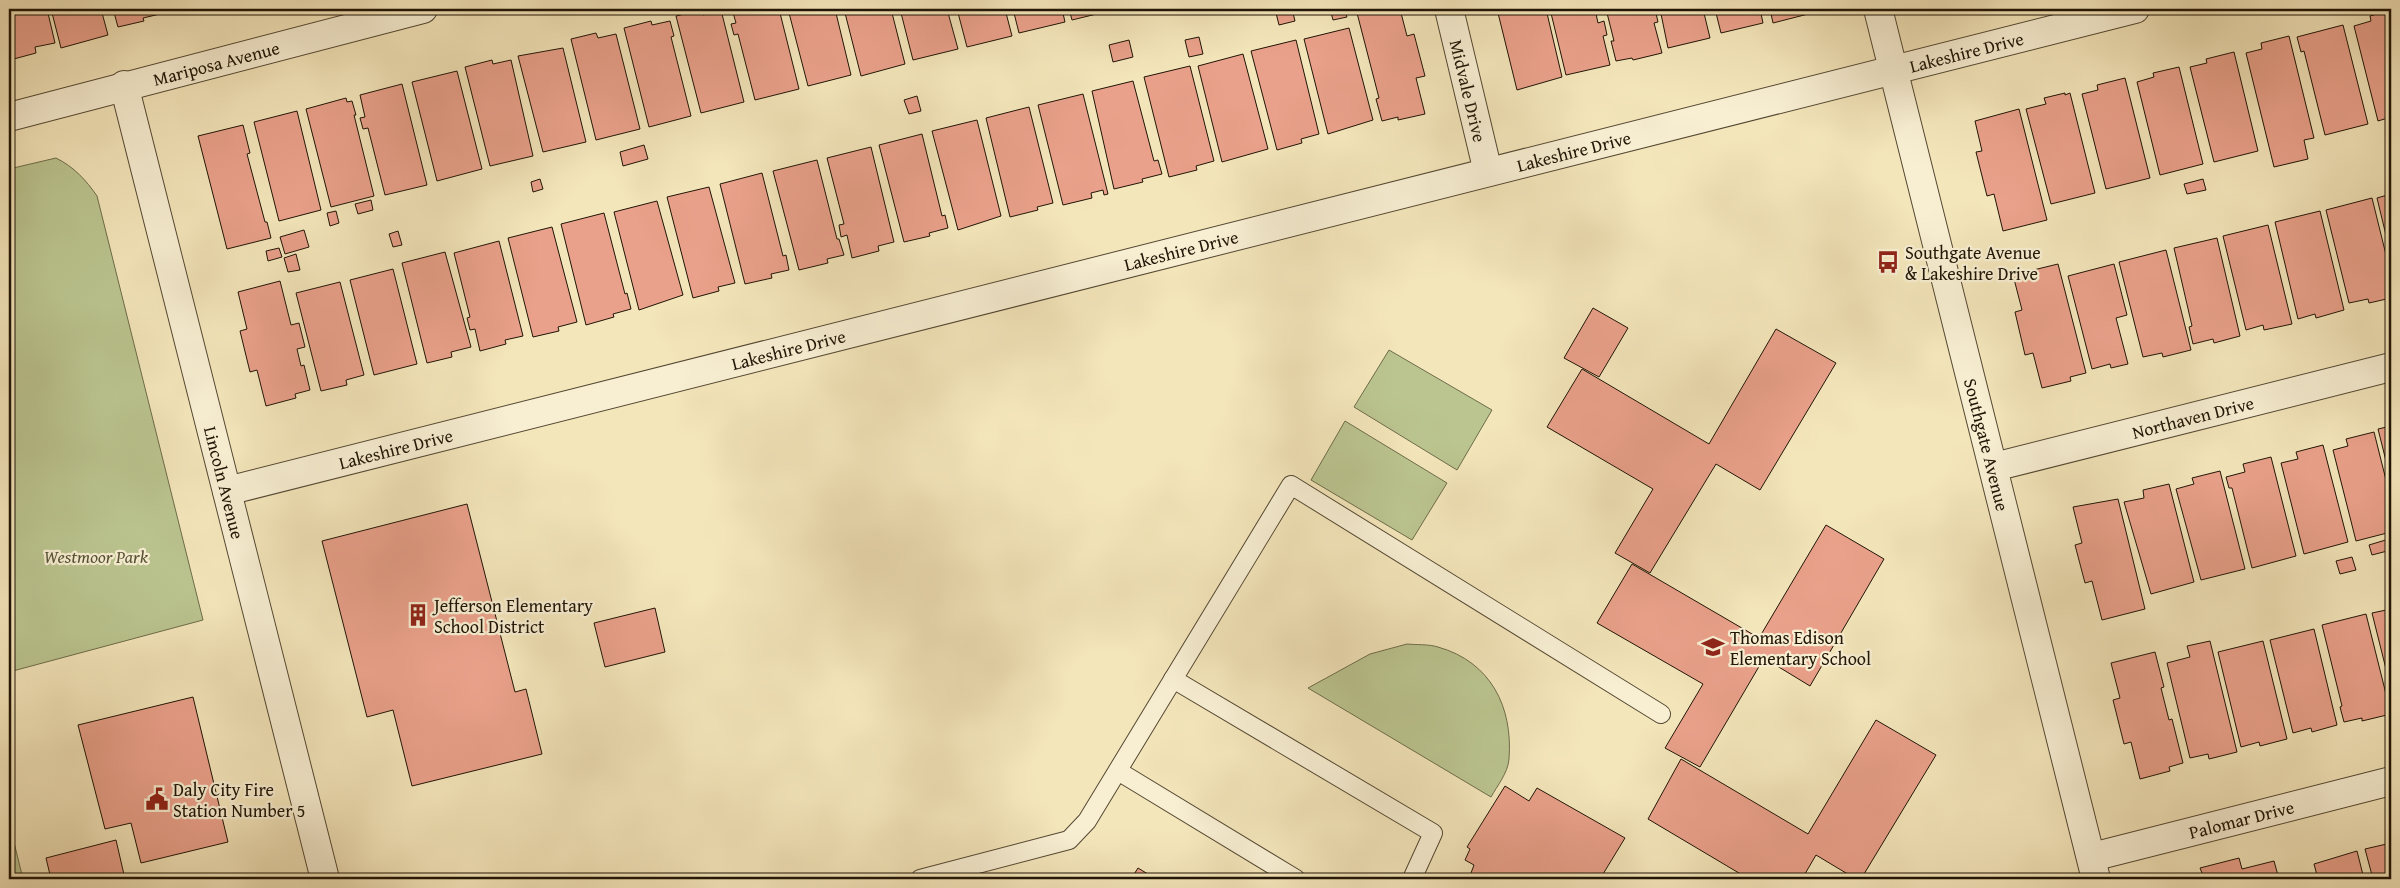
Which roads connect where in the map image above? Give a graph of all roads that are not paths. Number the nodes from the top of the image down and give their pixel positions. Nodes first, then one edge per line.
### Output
1 (423, 9) edge
2 (1449, 9) edge
3 (1878, 9) edge
4 (2135, 9) edge
5 (1893, 70) junction
6 (124, 86) junction
7 (9, 117) edge
8 (1488, 172) junction
9 (2391, 367) edge
10 (1994, 467) junction
11 (227, 491) junction
12 (1173, 679) junction
13 (1661, 714) dead end
14 (1118, 771) junction
15 (2391, 781) edge
16 (2094, 868) edge
17 (325, 879) edge
18 (920, 879) edge
19 (1296, 879) edge
20 (1412, 879) edge

1 - 6 street, Mariposa Avenue
2 - 8 street, Midvale Drive
3 - 5 street, Southgate Avenue
4 - 5 street, Lakeshire Drive
5 - 8 street, Lakeshire Drive
5 - 10 street, Southgate Avenue
6 - 7 street, Mariposa Avenue
6 - 11 street, Lincoln Avenue
8 - 11 street, Lakeshire Drive
9 - 10 street, Northaven Drive
10 - 16 street, Southgate Avenue
11 - 17 street, Lincoln Avenue
12 - 13 lane
12 - 14 lane
12 - 20 lane
14 - 18 lane
14 - 19 lane
15 - 16 street, Palomar Drive

